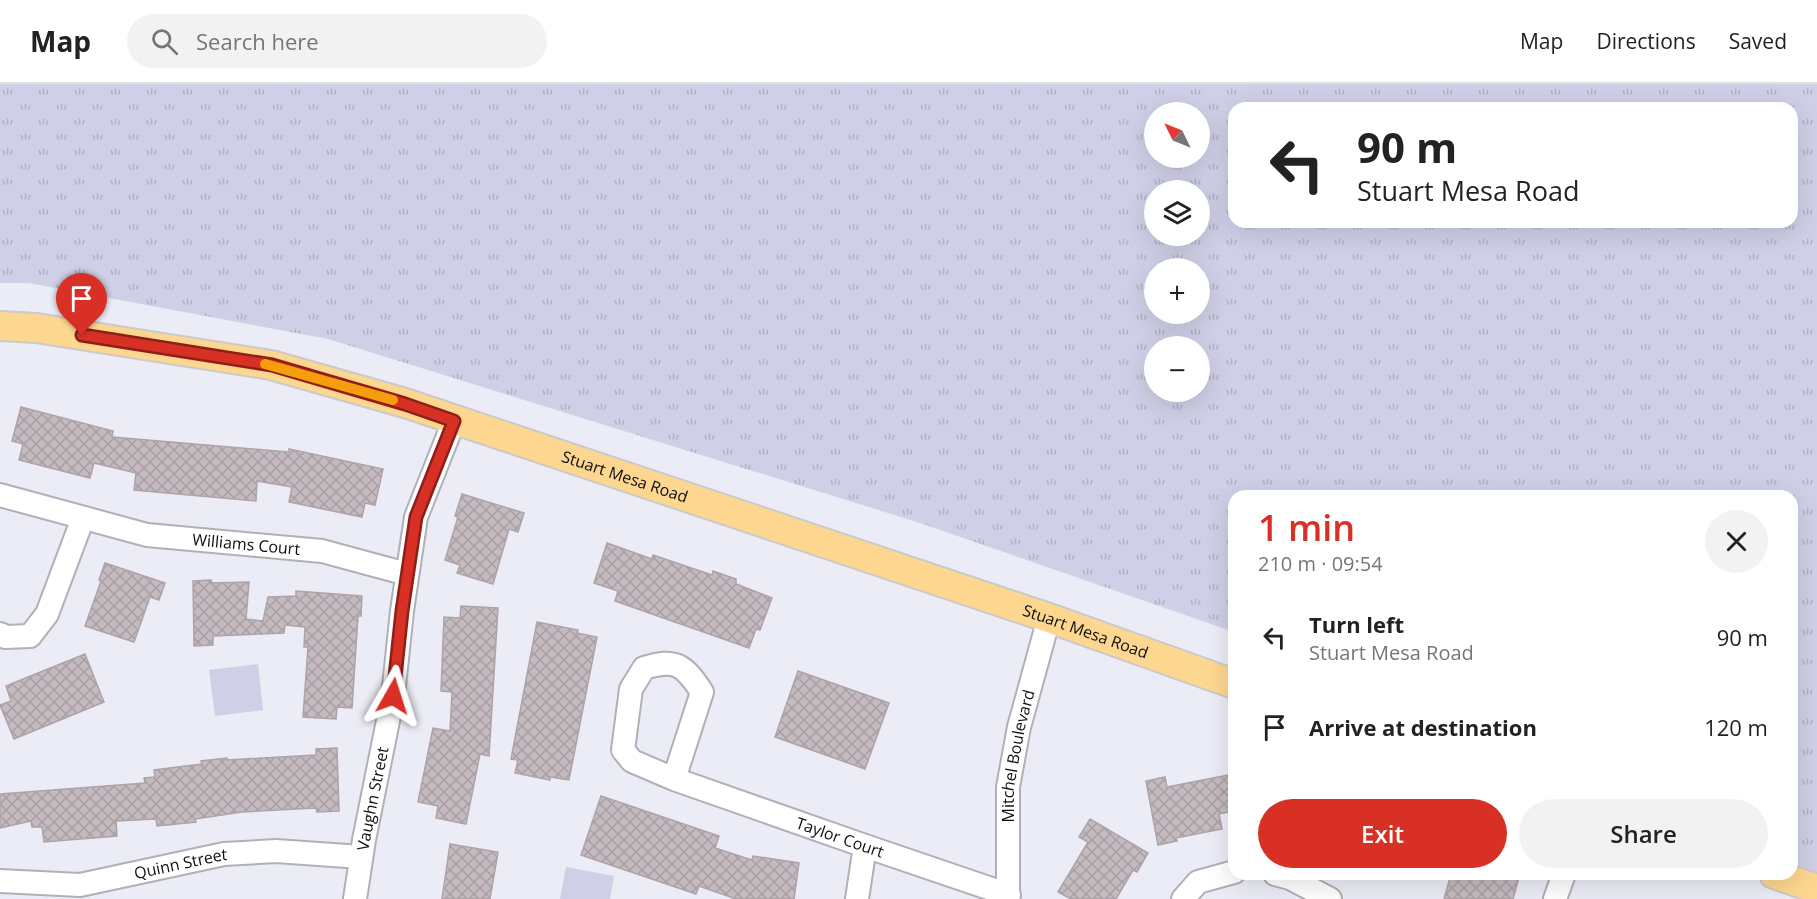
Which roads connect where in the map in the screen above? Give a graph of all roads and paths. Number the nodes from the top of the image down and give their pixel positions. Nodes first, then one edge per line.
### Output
1 (0, 326) edge
2 (454, 421) junction
3 (0, 495) edge
4 (83, 518) junction
5 (407, 574) junction
6 (1049, 618) junction
7 (0, 634) edge
8 (1228, 682) edge
9 (674, 779) junction
10 (865, 846) junction
11 (362, 857) junction
12 (1228, 874) edge
13 (1294, 880) edge
14 (1562, 880) edge
15 (1790, 880) edge
16 (0, 881) edge
17 (1817, 890) edge
18 (1008, 897) edge
19 (355, 899) edge
20 (857, 899) edge
21 (1183, 899) edge
22 (1330, 899) edge
23 (1555, 899) edge

1 - 2 main road, Stuart Mesa Road
2 - 5 street, Vaughn Street
2 - 6 main road, Stuart Mesa Road
3 - 4 street, Williams Court
4 - 5 street, Williams Court
4 - 7 street
5 - 11 street, Vaughn Street
6 - 8 main road, Stuart Mesa Road
6 - 18 street, Mitchel Boulevard
9 - 9 street, Taylor Court
9 - 10 street, Taylor Court
10 - 18 street, Taylor Court
10 - 20 street
11 - 16 street, Quinn Street
11 - 19 street, Vaughn Street
12 - 21 street
13 - 22 street
14 - 23 street
15 - 17 main road

